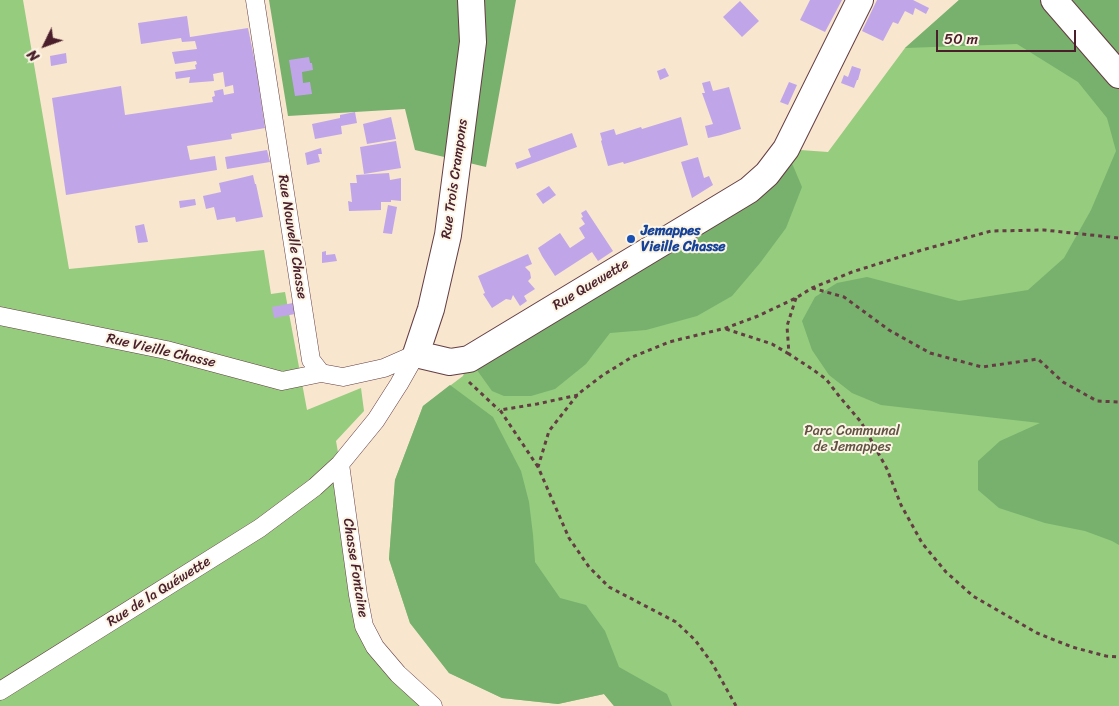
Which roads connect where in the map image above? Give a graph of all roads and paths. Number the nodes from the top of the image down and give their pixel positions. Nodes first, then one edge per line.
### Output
1 (255, 0) edge
2 (470, 0) edge
3 (860, 0) edge
4 (1054, 0) edge
5 (1119, 75) edge
6 (1119, 238) edge
7 (812, 288) junction
8 (796, 298) junction
9 (0, 316) edge
10 (726, 328) junction
11 (416, 354) junction
12 (790, 354) junction
13 (450, 362) junction
14 (321, 373) junction
15 (578, 394) junction
16 (1119, 402) edge
17 (500, 410) junction
18 (340, 464) junction
19 (538, 467) junction
20 (1119, 657) edge
21 (0, 691) edge
22 (433, 706) edge
23 (736, 706) edge

1 - 14 street, Rue Nouvelle Chasse
2 - 11 street, Rue Trois Crampons
3 - 13 street, Rue Quewette
4 - 5 street
6 - 7 path
7 - 8 path
7 - 16 path
8 - 10 path
8 - 12 path
9 - 14 street, Rue Vieille Chasse
10 - 12 path
10 - 15 path
11 - 13 street, Rue Quewette
11 - 14 street
11 - 18 street, Rue de la Quéwette
12 - 20 path
13 - 17 path
15 - 17 path
15 - 19 path
17 - 19 path
18 - 21 street, Rue de la Quéwette
18 - 22 street, Chasse Fontaine
19 - 23 path

